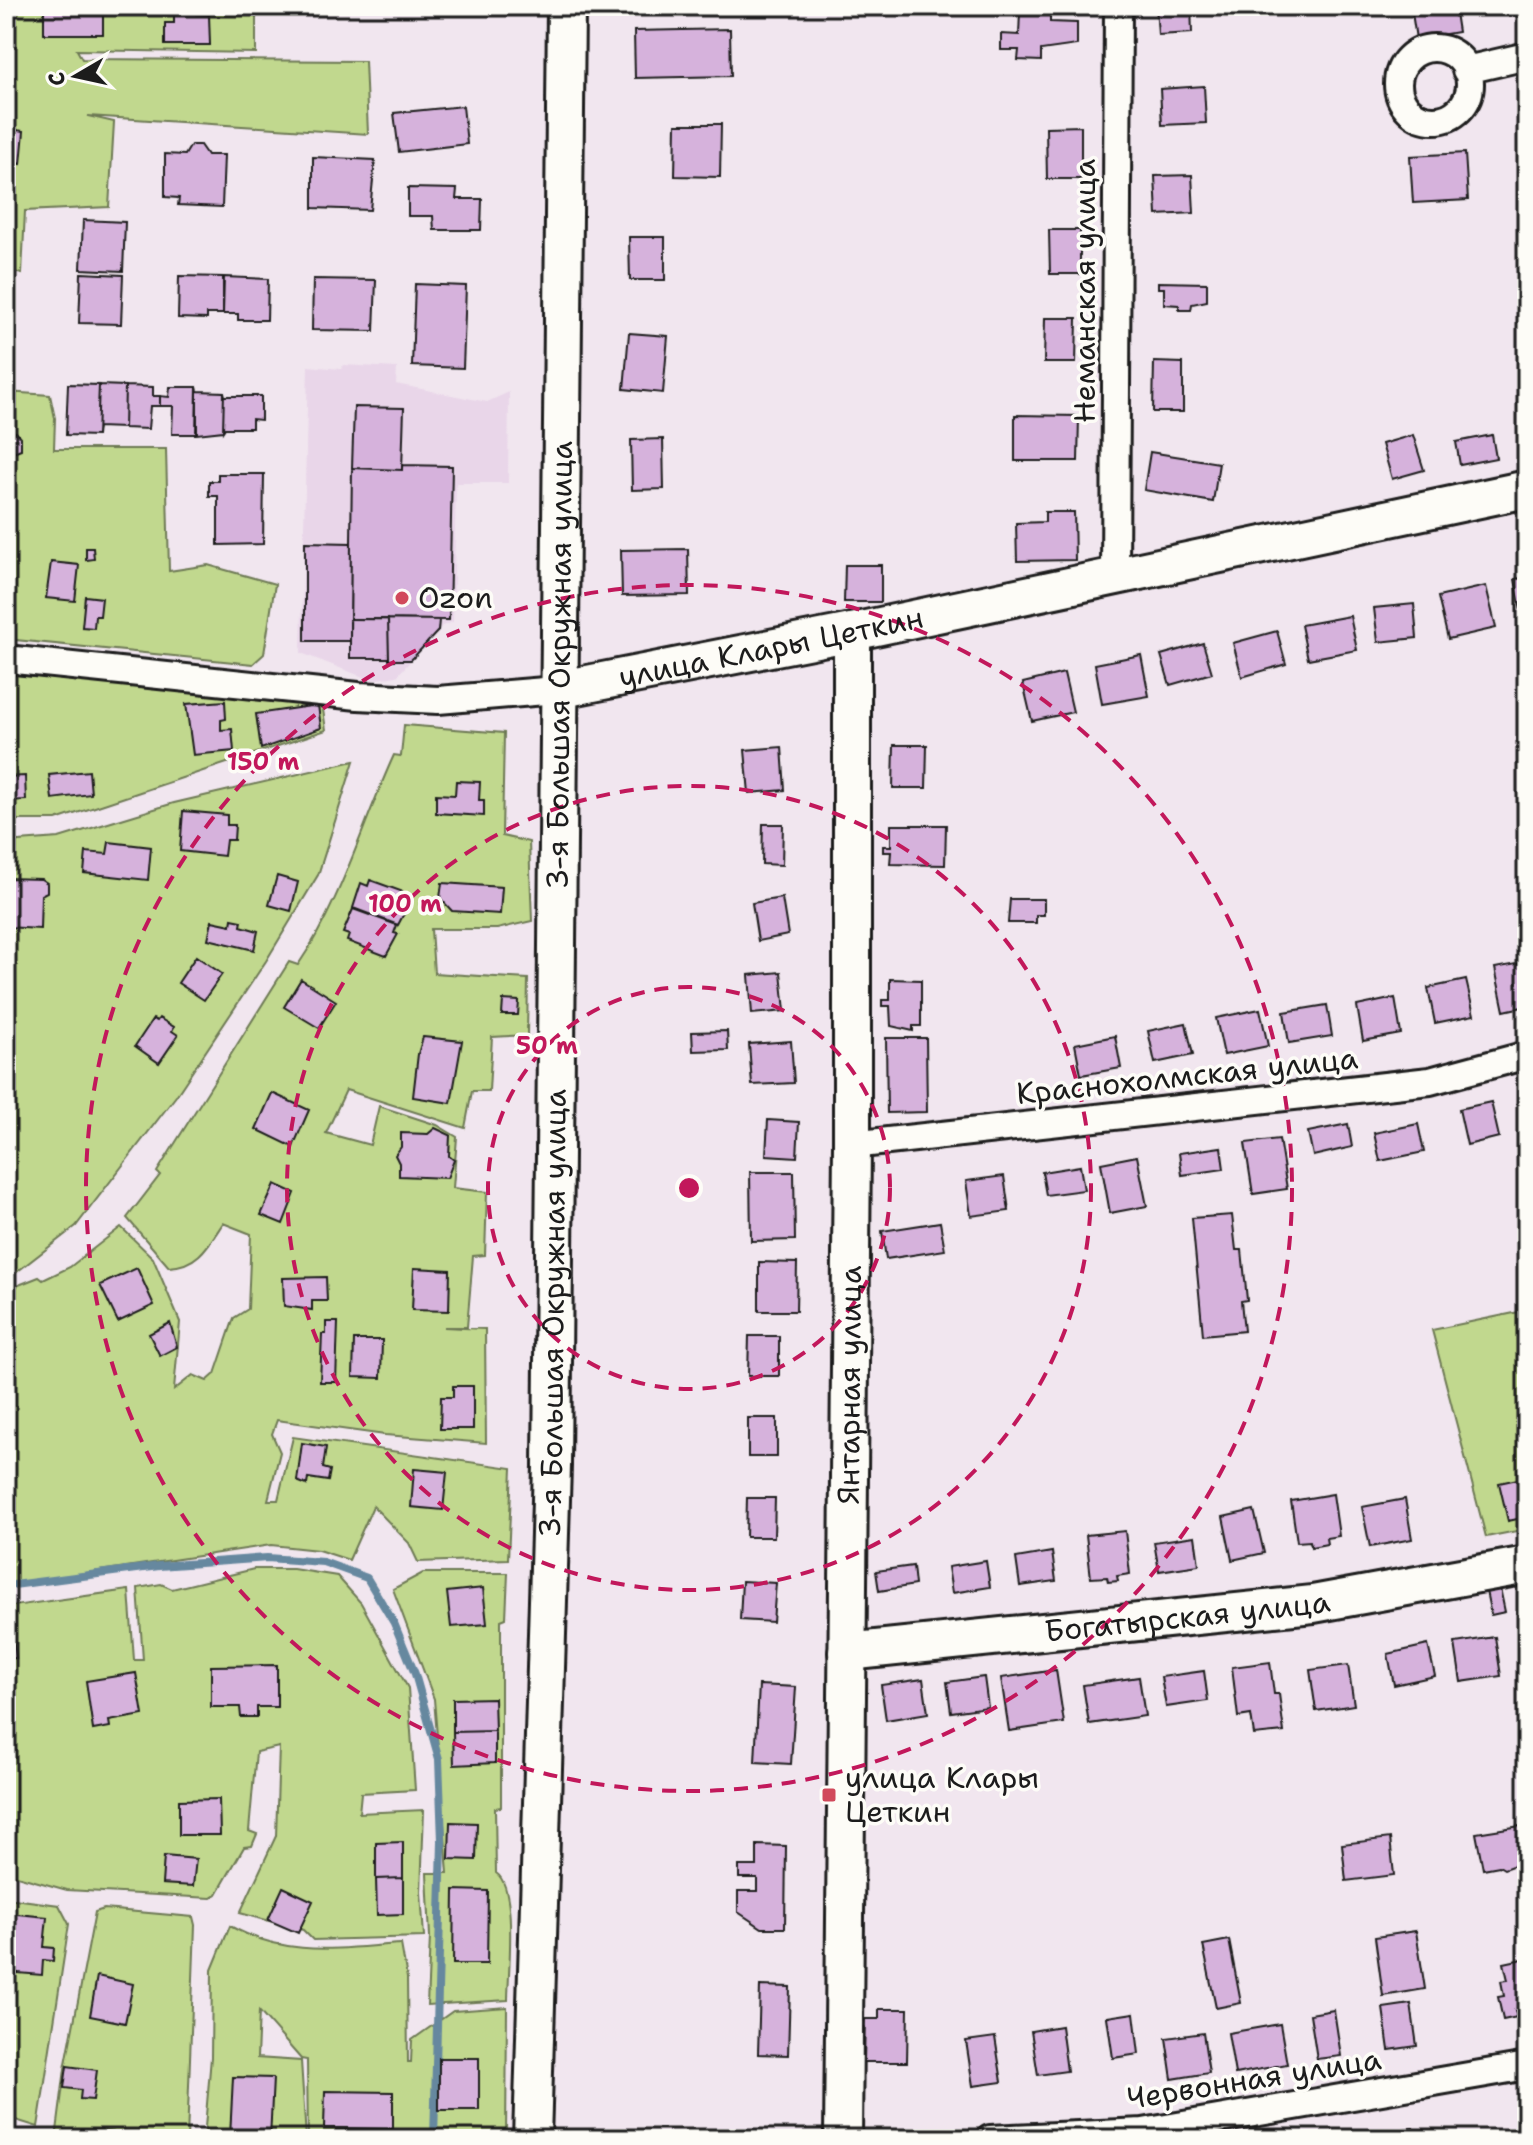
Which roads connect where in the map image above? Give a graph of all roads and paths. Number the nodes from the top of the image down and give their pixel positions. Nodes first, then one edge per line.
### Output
1 (566, 6) edge
2 (1118, 6) edge
3 (1527, 56) edge
4 (1466, 70) dead end
5 (1527, 489) edge
6 (1115, 577) junction
7 (852, 632) junction
8 (6, 659) edge
9 (557, 690) junction
10 (1527, 1055) edge
11 (852, 1145) junction
12 (1527, 1565) edge
13 (847, 1652) junction
14 (1527, 2066) edge
15 (532, 2139) edge
16 (843, 2139) edge
17 (990, 2139) edge

1 - 9 street, 3-я Большая Окружная улица
2 - 6 street, Неманская улица
3 - 4 street
5 - 6 street, улица Клары Цеткин
6 - 7 street, улица Клары Цеткин
7 - 9 street, улица Клары Цеткин
7 - 11 street, Янтарная улица
8 - 9 street, улица Клары Цеткин
9 - 15 street, 3-я Большая Окружная улица
10 - 11 street, Краснохолмская улица
11 - 13 street, Янтарная улица
12 - 13 street, Богатырская улица
13 - 16 street, Янтарная улица
14 - 17 street, Червонная улица

